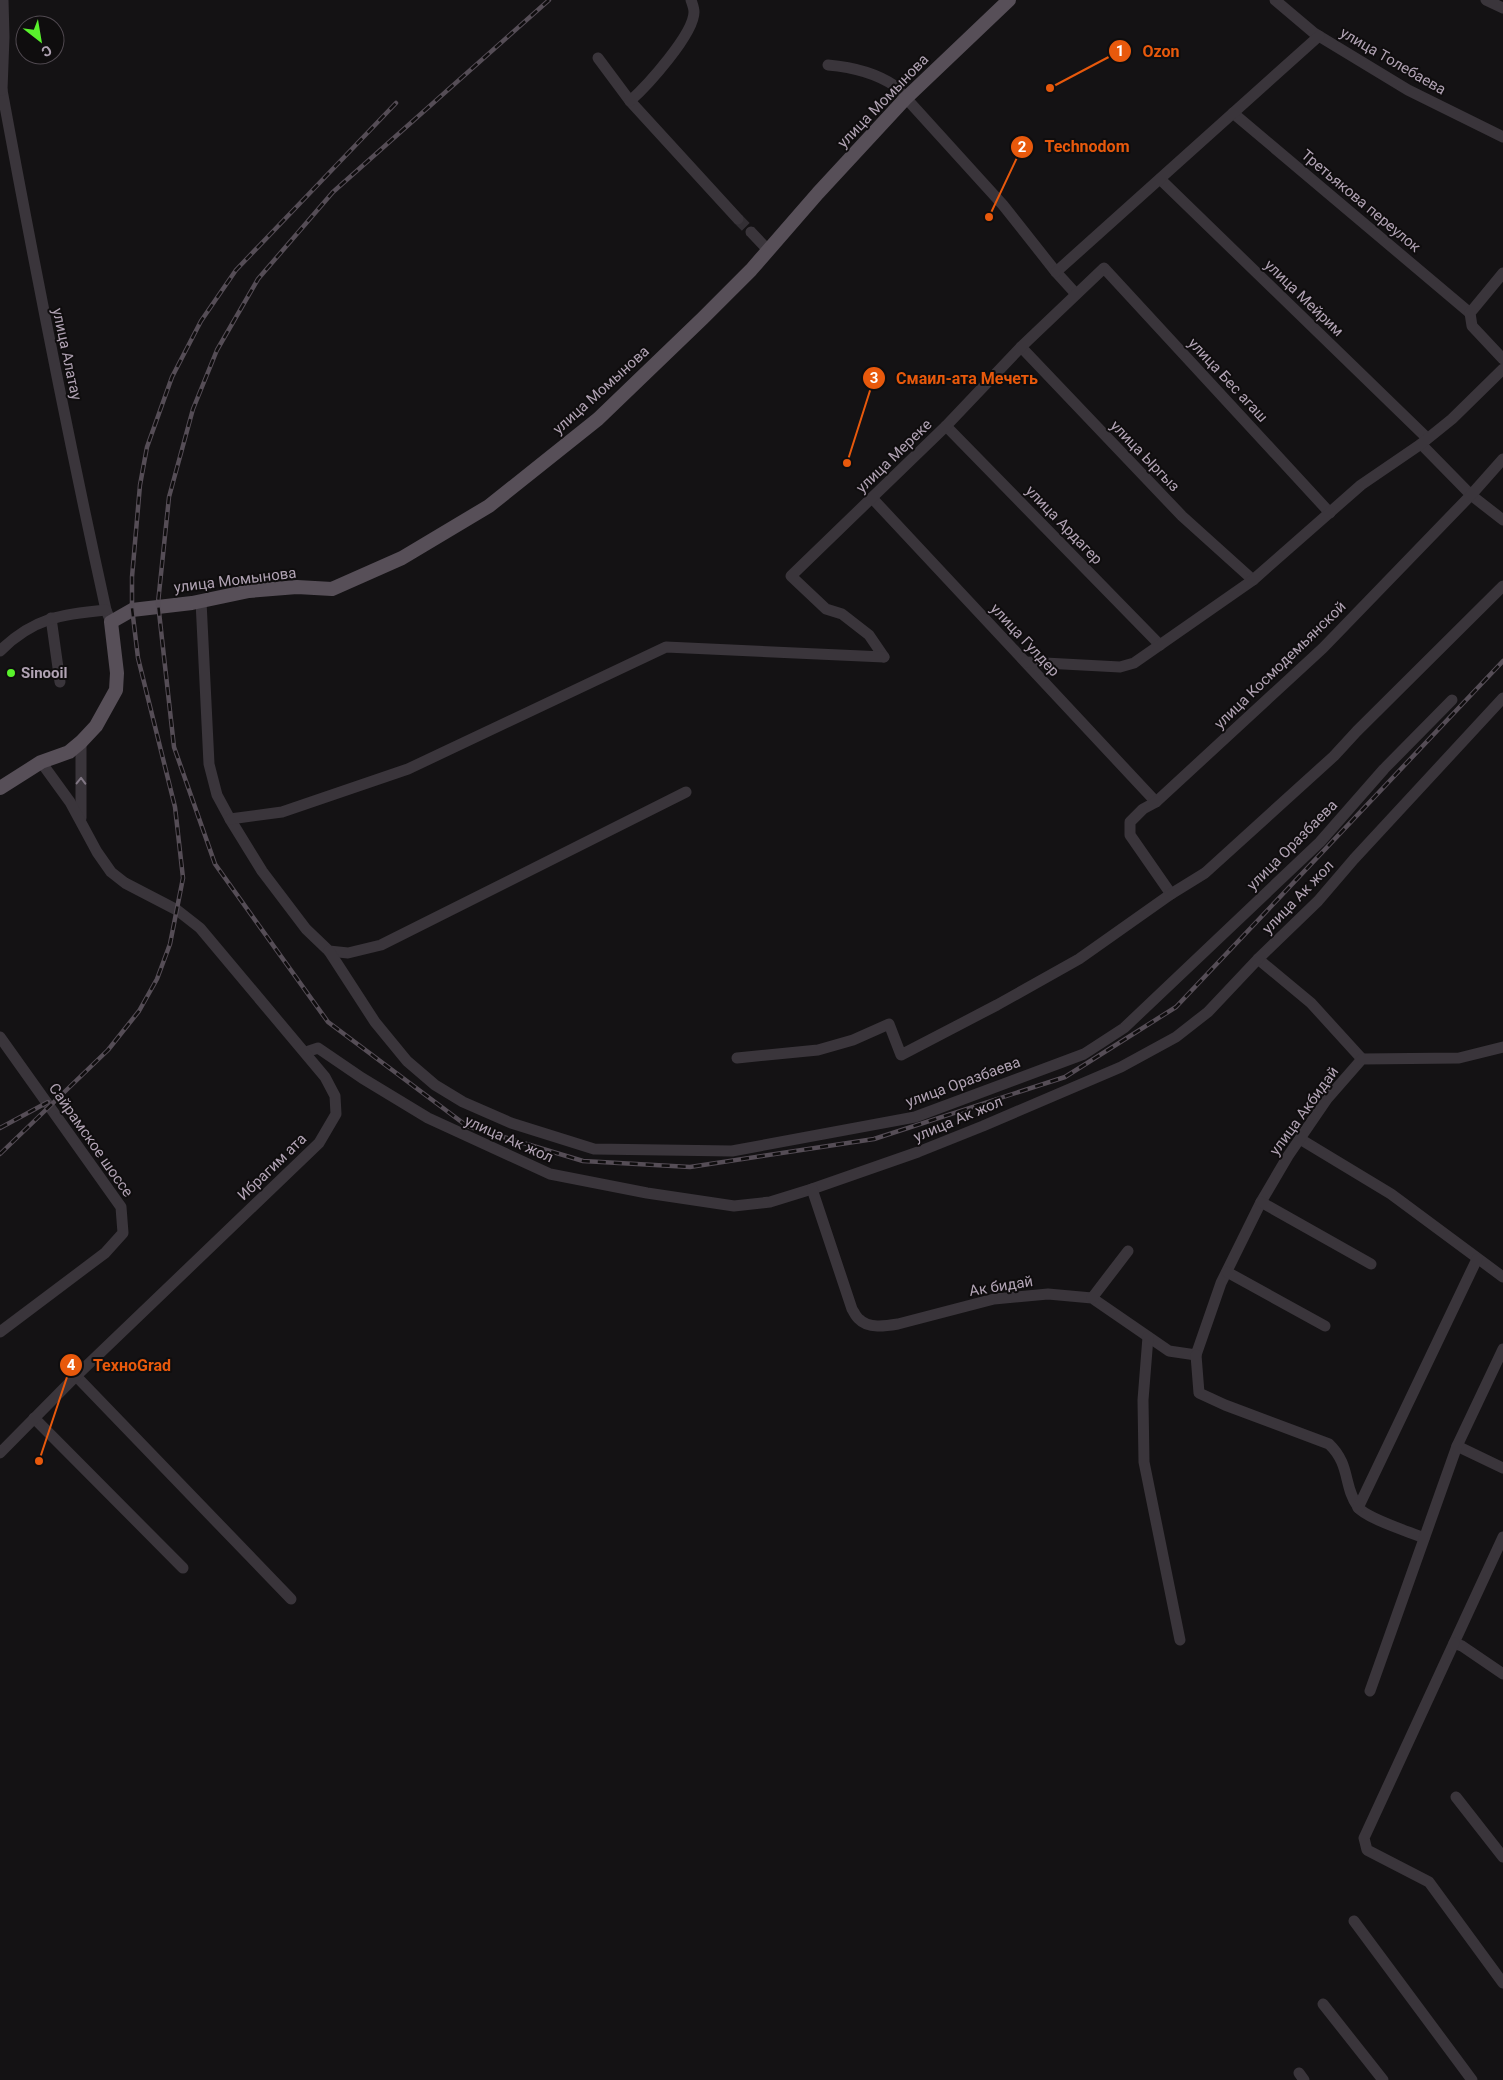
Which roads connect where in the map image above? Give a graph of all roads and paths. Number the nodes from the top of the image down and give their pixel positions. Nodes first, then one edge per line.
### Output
1 (3, 0) edge
2 (691, 0) edge
3 (1008, 0) edge
4 (1275, 0) edge
5 (1486, 0) edge
6 (1503, 8) edge
7 (1319, 36) junction
8 (598, 58) dead end
9 (828, 65) dead end
10 (1, 90) edge
11 (905, 99) junction
12 (630, 101) junction
13 (1233, 113) junction
14 (1503, 137) edge
15 (1160, 179) junction
16 (738, 219) tunnel mouth
17 (751, 232) tunnel mouth
18 (768, 250) junction
19 (1104, 268) joint
20 (1056, 272) junction
21 (1503, 273) edge
22 (1076, 294) junction
23 (1470, 313) junction
24 (1020, 347) junction
25 (1503, 359) edge
26 (1503, 369) edge
27 (946, 426) junction
28 (1424, 441) junction
29 (1503, 459) edge
30 (1471, 495) junction
31 (872, 498) junction
32 (1330, 513) junction
33 (1503, 520) edge
34 (1253, 580) junction
35 (1503, 586) edge
36 (201, 601) junction
37 (108, 616) junction
38 (51, 618) junction
39 (1160, 645) junction
40 (0, 651) edge
41 (1026, 662) junction
42 (60, 682) dead end
43 (1503, 698) edge
44 (1452, 700) dead end
45 (81, 742) junction
46 (41, 762) junction
47 (0, 788) edge
48 (686, 792) dead end
49 (1156, 802) junction
50 (81, 819) junction
51 (230, 819) junction
52 (1171, 894) junction
53 (329, 951) junction
54 (1258, 959) junction
55 (0, 1037) edge
56 (1503, 1047) edge
57 (306, 1052) junction
58 (737, 1058) dead end
59 (1362, 1059) junction
60 (1300, 1139) junction
61 (812, 1190) junction
62 (1261, 1202) junction
63 (1128, 1251) dead end
64 (1477, 1259) junction
65 (1371, 1264) dead end
66 (1227, 1272) junction
67 (1503, 1277) edge
68 (1092, 1298) junction
69 (1325, 1326) dead end
70 (0, 1332) edge
71 (1148, 1336) junction
72 (1503, 1349) edge
73 (1196, 1355) junction
74 (76, 1376) junction
75 (34, 1418) junction
76 (1457, 1446) junction
77 (0, 1453) edge
78 (1503, 1468) edge
79 (1358, 1508) junction
80 (1503, 1537) edge
81 (1424, 1538) junction
82 (183, 1568) dead end
83 (291, 1599) dead end
84 (1180, 1640) dead end
85 (1454, 1643) junction
86 (1503, 1674) edge
87 (1370, 1691) dead end
88 (1456, 1797) dead end
89 (1503, 1857) edge
90 (1354, 1921) dead end
91 (1503, 1983) edge
92 (1323, 2004) dead end
93 (1383, 2080) edge
94 (1472, 2080) edge

1 - 10 street, улица Алатау
2 - 12 street
3 - 11 main road, улица Момынова
4 - 7 street, улица Толебаева
5 - 6 street
7 - 13 street
7 - 14 street, улица Толебаева
8 - 12 street
9 - 11 street
10 - 37 street, улица Алатау
11 - 18 main road, улица Момынова
11 - 20 street
12 - 16 street
13 - 15 street
13 - 23 street, Третьякова переулок
15 - 20 street
15 - 28 street, улица Мейрим
17 - 18 street
18 - 36 main road, улица Момынова
19 - 22 street, улица Мереке
19 - 32 street, улица Бес агаш
20 - 22 street
21 - 23 street
22 - 24 street, улица Мереке
23 - 25 street
24 - 27 street, улица Мереке
24 - 34 street, улица Ыргыз
26 - 28 street
27 - 31 street, улица Мереке
27 - 39 street, улица Ардагер
28 - 30 street, улица Мейрим
28 - 32 street
29 - 30 street, улица Космодемьянской
30 - 33 street, улица Мейрим
30 - 49 street, улица Космодемьянской
31 - 41 street, улица Гулдер
31 - 51 street, улица Мереке
32 - 34 street
34 - 39 street
35 - 52 street
36 - 37 main road, улица Момынова
36 - 51 street, улица Оразбаева
37 - 38 street
37 - 45 main road
38 - 40 street
38 - 42 street
39 - 41 street
41 - 49 street, улица Гулдер
43 - 54 street, улица Ак жол
44 - 53 street, улица Оразбаева
45 - 46 main road
50 -> 45 street
46 - 47 main road
46 - 50 street, Ибрагим ата
48 - 53 street
49 - 52 street, улица Космодемьянской
50 - 57 street, Ибрагим ата
51 - 53 street, улица Оразбаева
52 - 58 street
54 - 59 street
54 - 61 street, улица Ак жол
55 - 70 street, Сайрамское шоссе
56 - 59 street
57 - 61 street, улица Ак жол
57 - 74 street, Ибрагим ата
59 - 60 street, улица Акбидай
60 - 62 street, улица Акбидай
60 - 64 street
61 - 68 street, Ак бидай
62 - 65 street
62 - 66 street, улица Акбидай
63 - 68 street
64 - 67 street
64 - 79 street
66 - 69 street
66 - 73 street, улица Акбидай
68 - 71 street, Ак бидай
71 - 73 street, Ак бидай
71 - 84 street
72 - 76 street
73 - 79 street
74 - 75 street, Ибрагим ата
74 - 83 street
75 - 77 street, Ибрагим ата
75 - 82 street
76 - 78 street
76 - 81 street
79 - 81 street
80 - 85 street
81 - 87 street
85 - 86 street
85 - 91 street
88 - 89 street
90 - 94 street
92 - 93 street

